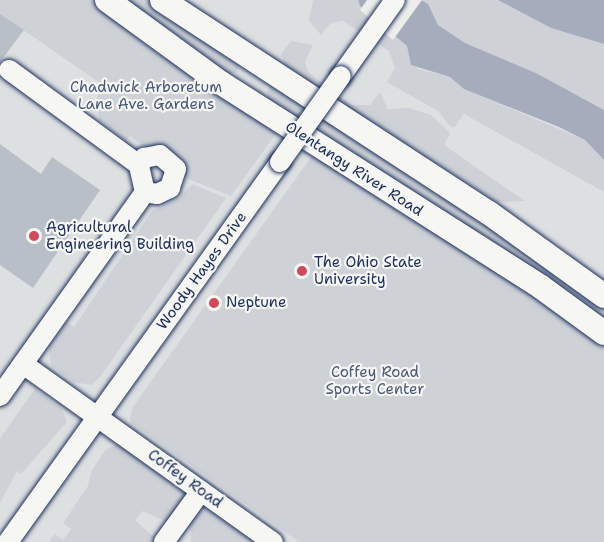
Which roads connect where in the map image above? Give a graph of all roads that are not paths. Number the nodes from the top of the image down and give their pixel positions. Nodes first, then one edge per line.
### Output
1 (107, 0) edge
2 (162, 0) edge
3 (395, 0) edge
4 (9, 69) dead end
5 (140, 165) junction
6 (145, 192) junction
7 (604, 296) edge
8 (604, 333) edge
9 (23, 364) junction
10 (0, 396) edge
11 (98, 417) junction
12 (201, 491) junction
13 (170, 540) edge
14 (8, 542) edge
15 (273, 542) edge

1 - 8 main road, Olentangy River Road
2 - 7 main road
3 - 11 street, Woody Hayes Drive, bridge
4 - 5 street
5 - 6 street
5 - 6 street
6 - 9 street
9 - 10 street
9 - 11 street, Coffey Road
11 - 12 street, Coffey Road
11 - 14 street, Woody Hayes Drive
12 - 13 street
12 - 15 street, Coffey Road

